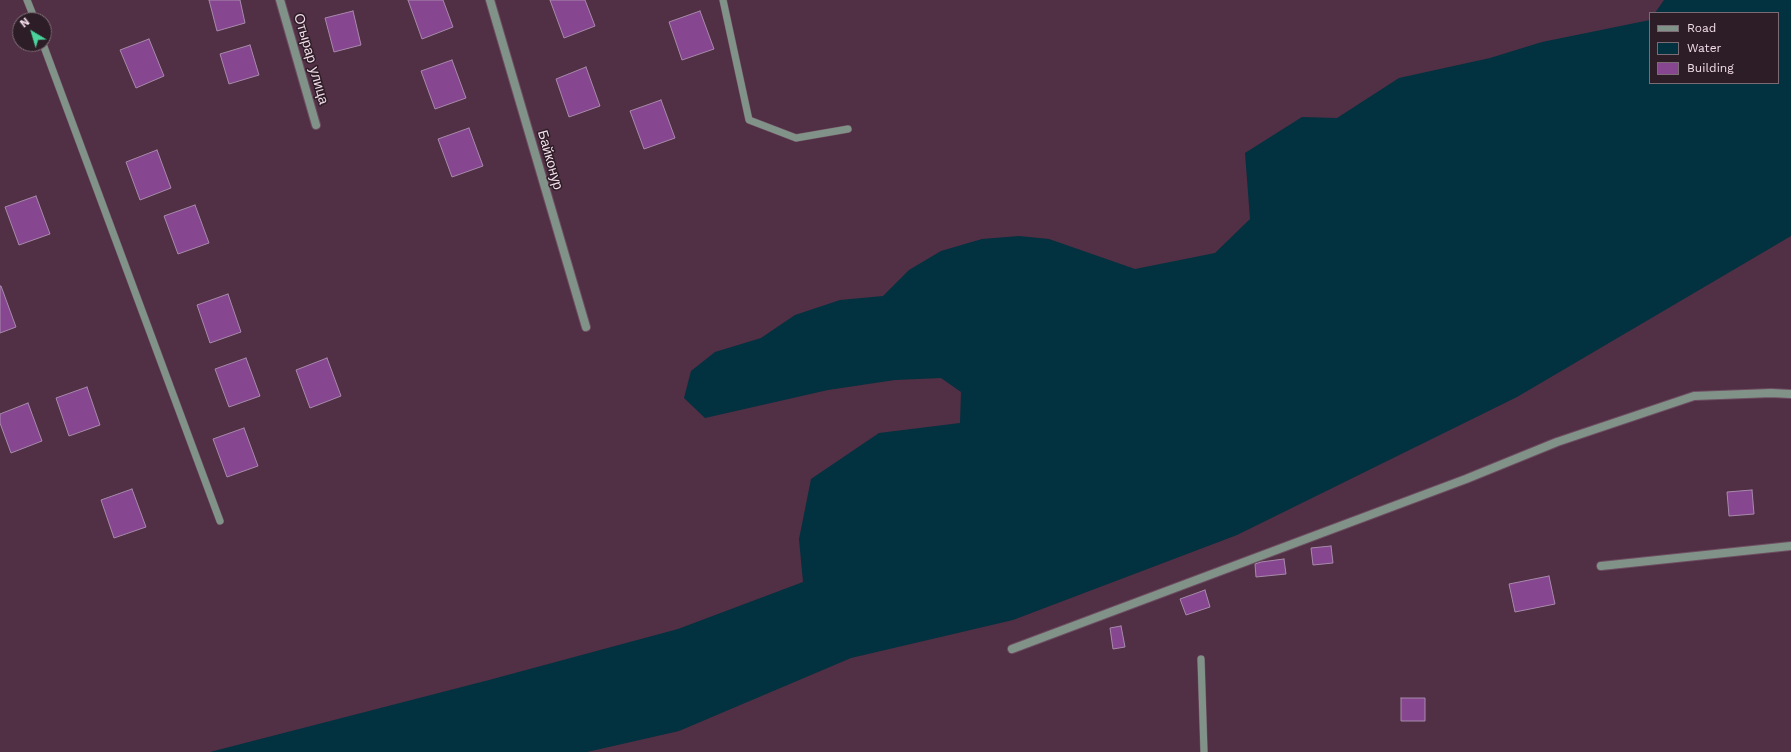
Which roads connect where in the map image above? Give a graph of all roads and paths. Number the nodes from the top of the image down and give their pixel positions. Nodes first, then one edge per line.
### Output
1 (27, 0) edge
2 (280, 0) edge
3 (490, 0) edge
4 (723, 0) edge
5 (32, 12) edge
6 (47, 52) edge
7 (316, 125) dead end
8 (848, 129) dead end
9 (586, 327) dead end
10 (1791, 394) edge
11 (220, 521) dead end
12 (1791, 546) edge
13 (1601, 566) dead end
14 (1012, 649) dead end
15 (1201, 659) dead end
16 (1204, 752) edge

1 - 5 lane
2 - 7 street, Отырар улица
3 - 9 street, Байконур
4 - 8 lane
6 - 11 lane
10 - 14 street
12 - 13 street
15 - 16 lane

